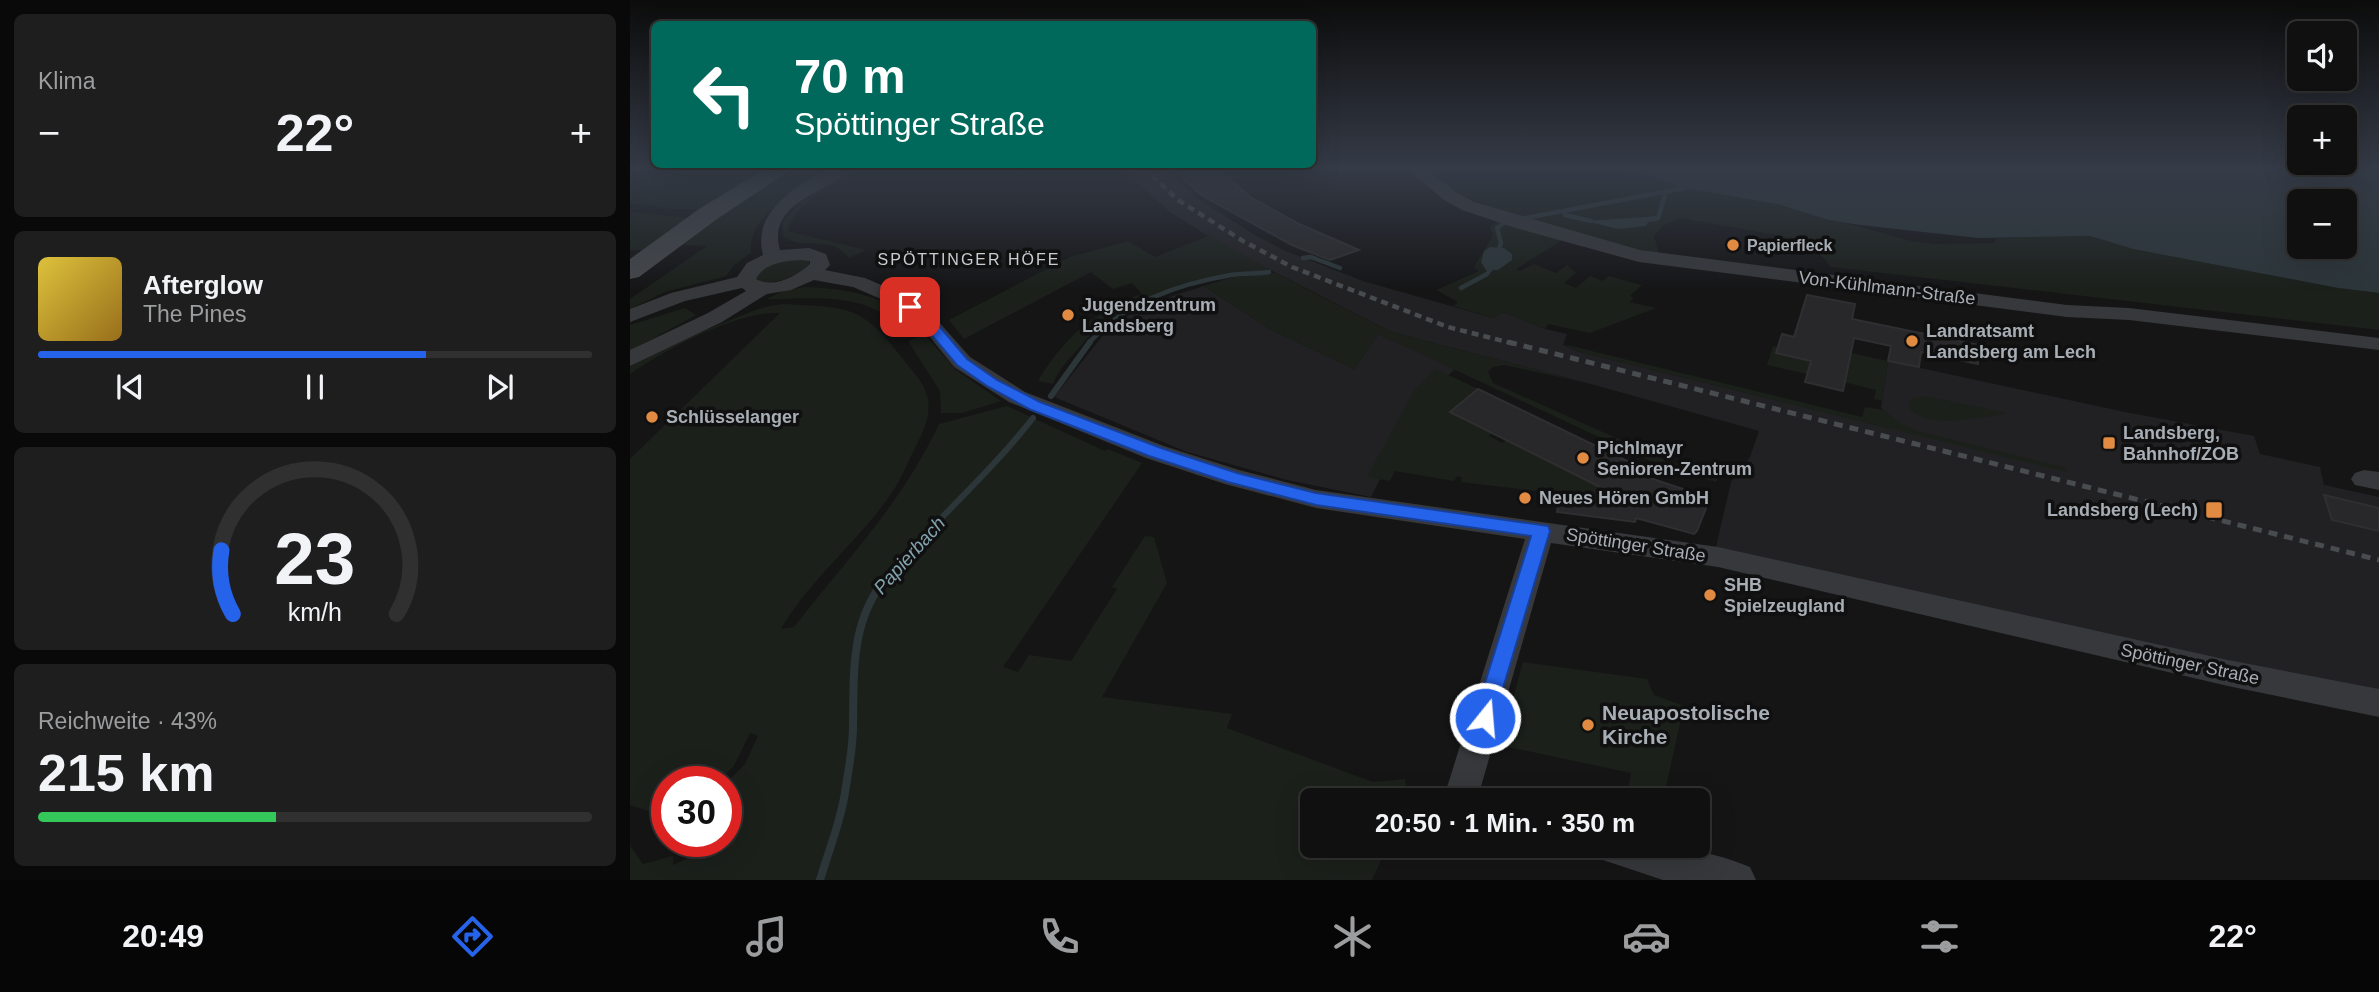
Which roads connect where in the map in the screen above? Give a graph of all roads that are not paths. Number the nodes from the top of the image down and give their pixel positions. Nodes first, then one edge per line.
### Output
1 (718, 208) edge
2 (786, 208) edge
3 (1474, 208) edge
4 (773, 258) junction
5 (630, 271) edge
6 (812, 274) junction
7 (754, 285) junction
8 (630, 316) edge
9 (2379, 344) edge
10 (630, 359) edge
11 (1541, 531) junction
12 (2379, 703) edge
13 (1463, 788) edge
14 (1651, 858) edge
15 (1737, 880) edge

1 - 5 main road
2 - 4 street
3 - 9 street, Von-Kühlmann-Straße
4 - 6 street
4 - 7 street, Spöttinger Straße
6 - 7 street, Spöttinger Straße
6 - 11 street, Spöttinger Straße
7 - 8 street, Spöttinger Straße
7 - 10 street
11 - 12 street, Spöttinger Straße
11 - 13 street
14 - 15 street

